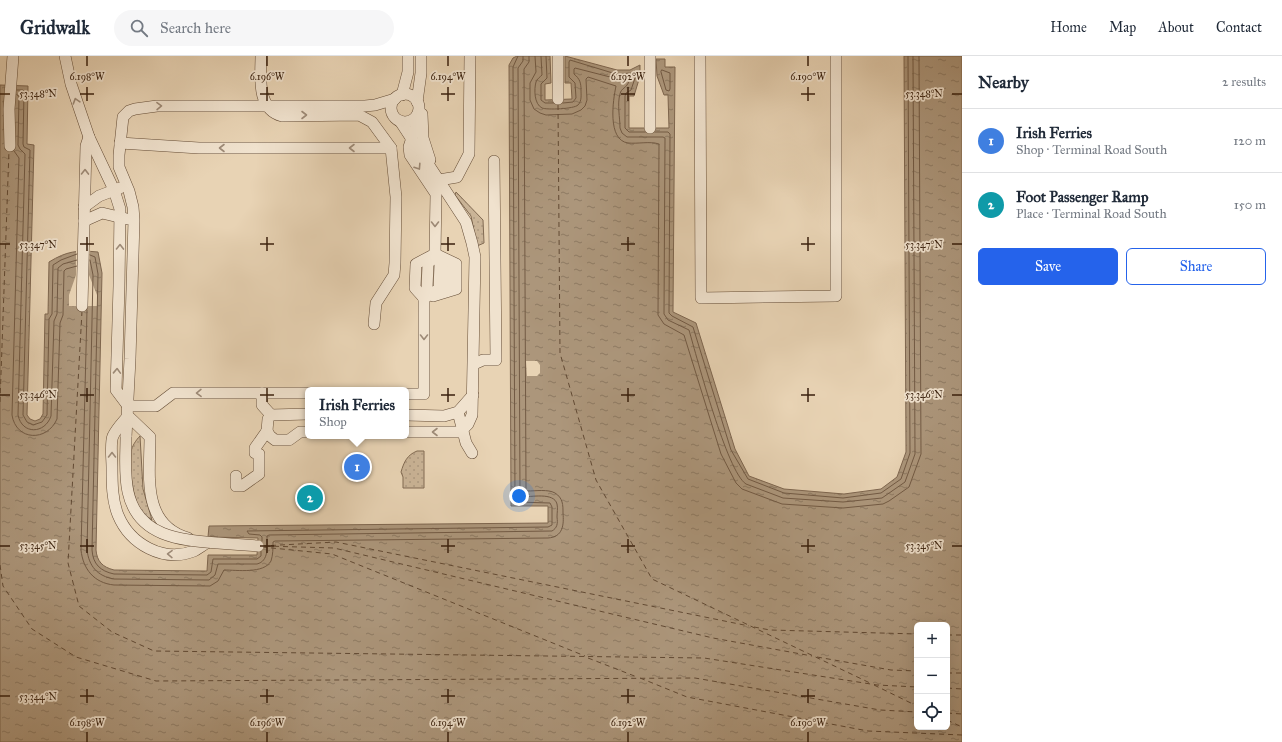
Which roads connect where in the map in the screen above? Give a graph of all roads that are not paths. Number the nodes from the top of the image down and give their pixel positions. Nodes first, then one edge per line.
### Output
1 (13, 56) edge
2 (64, 56) edge
3 (261, 56) edge
4 (408, 56) edge
5 (421, 56) edge
6 (470, 56) edge
7 (558, 56) edge
8 (650, 56) edge
9 (700, 56) edge
10 (836, 56) edge
11 (398, 97) junction
12 (558, 99) dead end
13 (268, 106) junction
14 (418, 107) junction
15 (400, 121) junction
16 (650, 128) dead end
17 (89, 137) junction
18 (412, 138) junction
19 (120, 143) junction
20 (10, 146) dead end
21 (390, 148) junction
22 (494, 161) dead end
23 (436, 176) junction
24 (127, 186) junction
25 (114, 190) junction
26 (84, 207) junction
27 (120, 217) junction
28 (134, 220) junction
29 (84, 221) junction
30 (435, 254) junction
31 (447, 289) junction
32 (426, 293) junction
33 (82, 306) dead end
34 (374, 324) dead end
35 (474, 364) junction
36 (262, 393) junction
37 (305, 393) edge
38 (409, 394) edge
39 (473, 395) junction
40 (128, 411) junction
41 (458, 412) junction
42 (305, 414) edge
43 (271, 415) junction
44 (409, 415) edge
45 (462, 430) junction
46 (267, 431) junction
47 (305, 432) edge
48 (409, 432) edge
49 (472, 453) dead end
50 (236, 476) dead end
51 (207, 543) junction

1 - 20 street
17 -> 2 street
3 - 13 street
4 - 11 street
5 - 14 street
6 - 23 street
7 - 12 street
8 - 16 street
9 - 10 street
11 - 13 street
11 - 14 street
11 - 15 street
19 -> 13 street
13 -> 21 street
14 - 15 street
14 - 18 street
14 - 23 street
15 - 18 street
17 - 25 street
26 -> 17 street
18 - 23 street
18 -> 30 street
21 -> 19 street
19 - 24 street
21 - 34 street
22 - 35 street
23 - 35 street
24 - 25 street
24 - 28 street
25 - 26 street
25 - 27 street
26 - 29 street
27 - 28 street
27 - 29 street
40 -> 27 street
28 - 40 street
29 - 33 street
30 - 31 street
30 - 31 street
30 - 32 street
30 - 32 street
31 - 32 street
31 - 32 street
32 -> 38 street
35 - 39 street
36 - 37 street
36 -> 40 street
36 - 43 street
39 - 41 street
39 - 45 street
40 - 51 street
51 -> 40 street
40 - 51 street, bridge
41 - 44 street
41 - 45 street
42 - 43 street
43 - 46 street
45 -> 48 street
45 - 49 street
46 - 47 street
46 - 50 street

